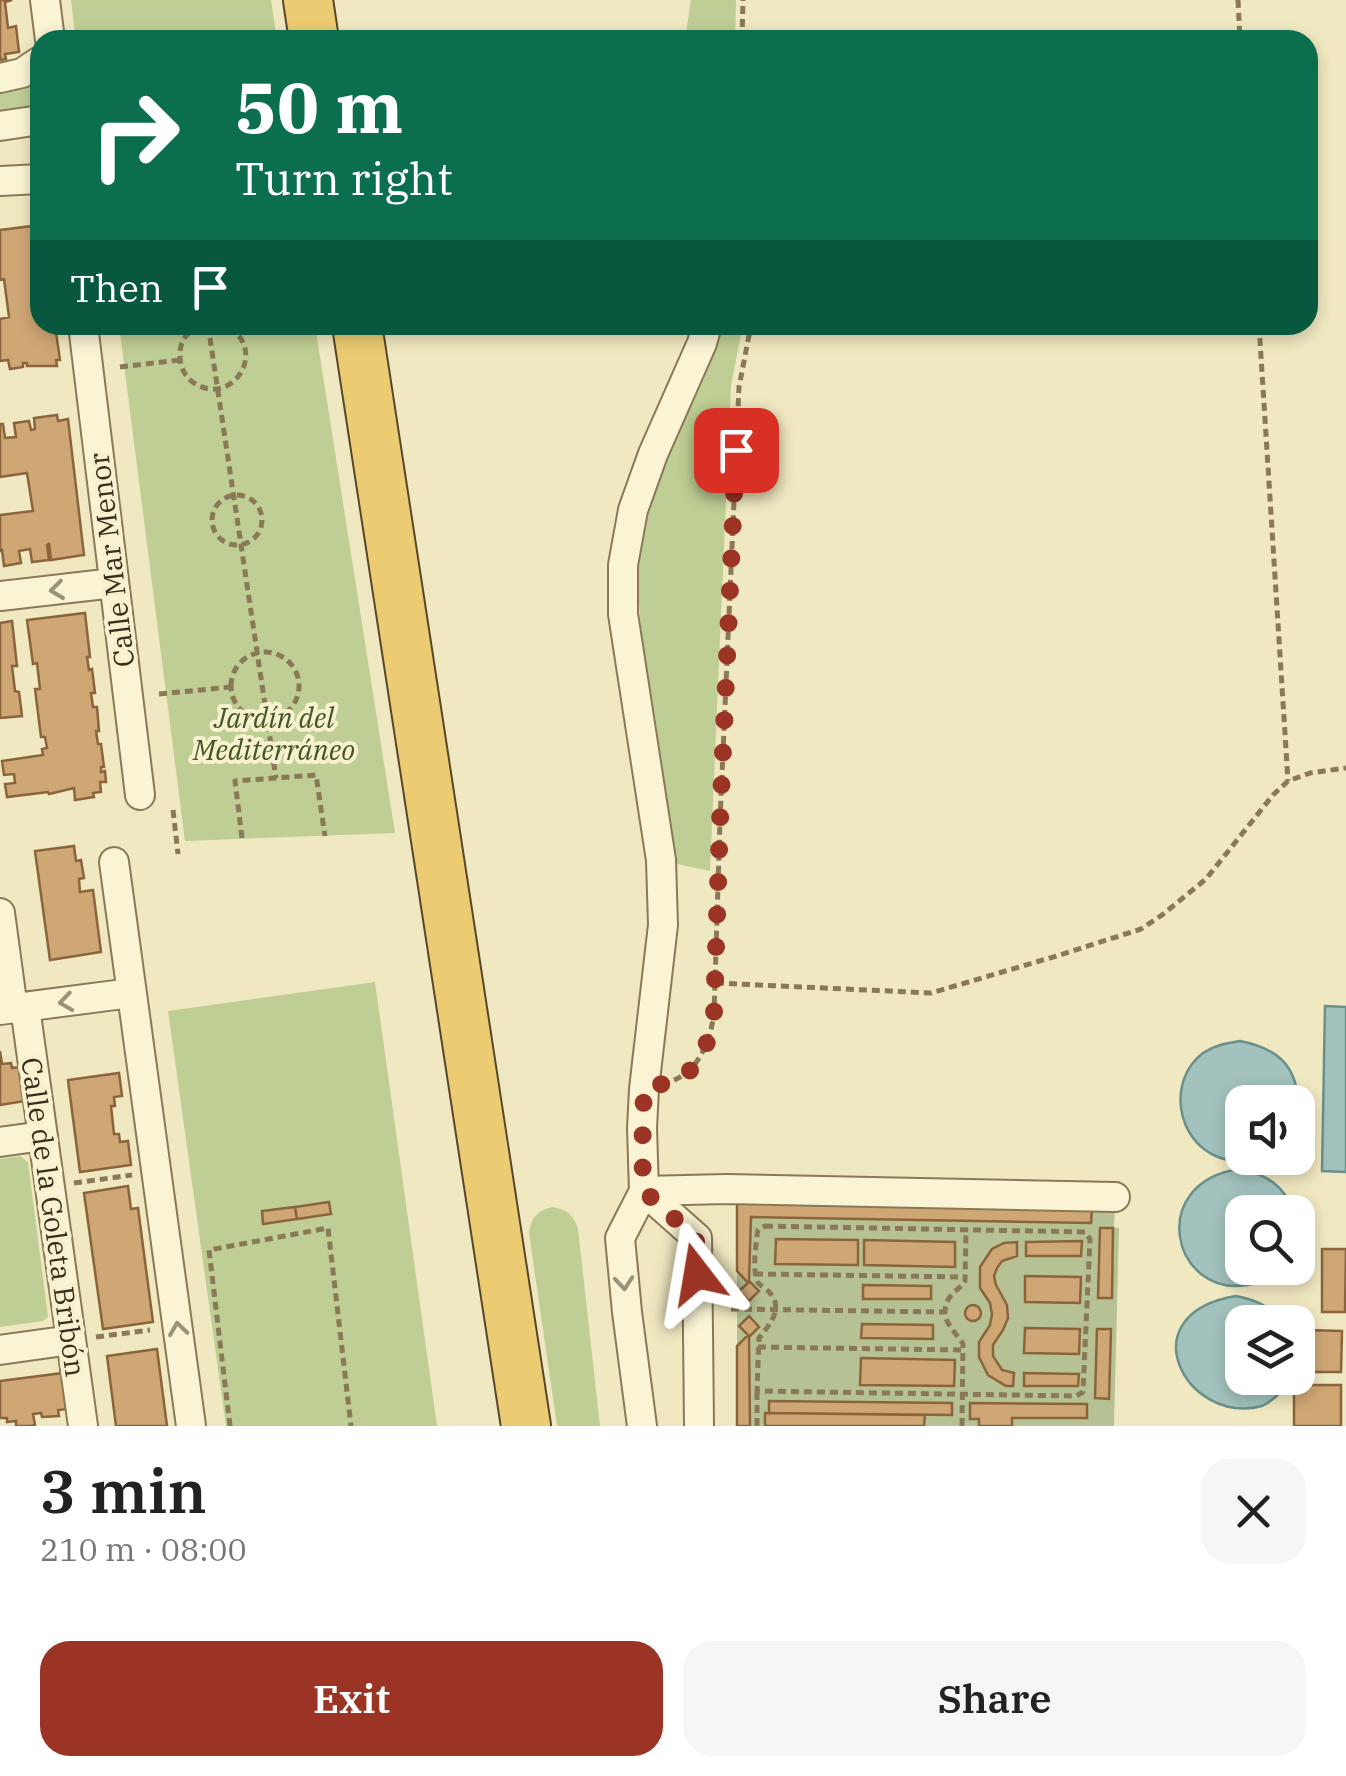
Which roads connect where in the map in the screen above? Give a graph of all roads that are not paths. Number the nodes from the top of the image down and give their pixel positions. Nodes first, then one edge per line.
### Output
1 (45, 0) edge
2 (308, 0) edge
3 (49, 30) edge
4 (312, 30) edge
5 (30, 68) edge
6 (0, 78) edge
7 (30, 122) edge
8 (0, 126) edge
9 (30, 179) edge
10 (0, 180) edge
11 (84, 335) edge
12 (359, 335) edge
13 (704, 335) edge
14 (114, 583) junction
15 (0, 596) edge
16 (140, 795) dead end
17 (114, 862) dead end
18 (0, 913) edge
19 (131, 993) junction
20 (13, 1009) edge
21 (42, 1136) junction
22 (0, 1142) edge
23 (644, 1191) junction
24 (1115, 1197) dead end
25 (71, 1340) junction
26 (0, 1350) edge
27 (84, 1426) edge
28 (191, 1426) edge
29 (526, 1426) edge
30 (642, 1426) edge
31 (699, 1426) edge

1 - 3 street
2 - 4 highway
5 - 6 street
7 - 8 street
9 - 10 street
11 - 14 street, Calle Mar Menor
12 - 29 highway
13 - 23 street
14 -> 15 street
14 - 16 street, Calle Mar Menor
17 - 19 street
18 - 20 street, Calle de la Goleta Bribón
19 -> 20 street
28 -> 19 street
20 - 21 street, Calle de la Goleta Bribón
21 - 22 street
21 - 25 street, Calle de la Goleta Bribón
23 - 24 street
23 -> 30 street
23 - 31 street
25 - 26 street
25 - 27 street, Calle de la Goleta Bribón

